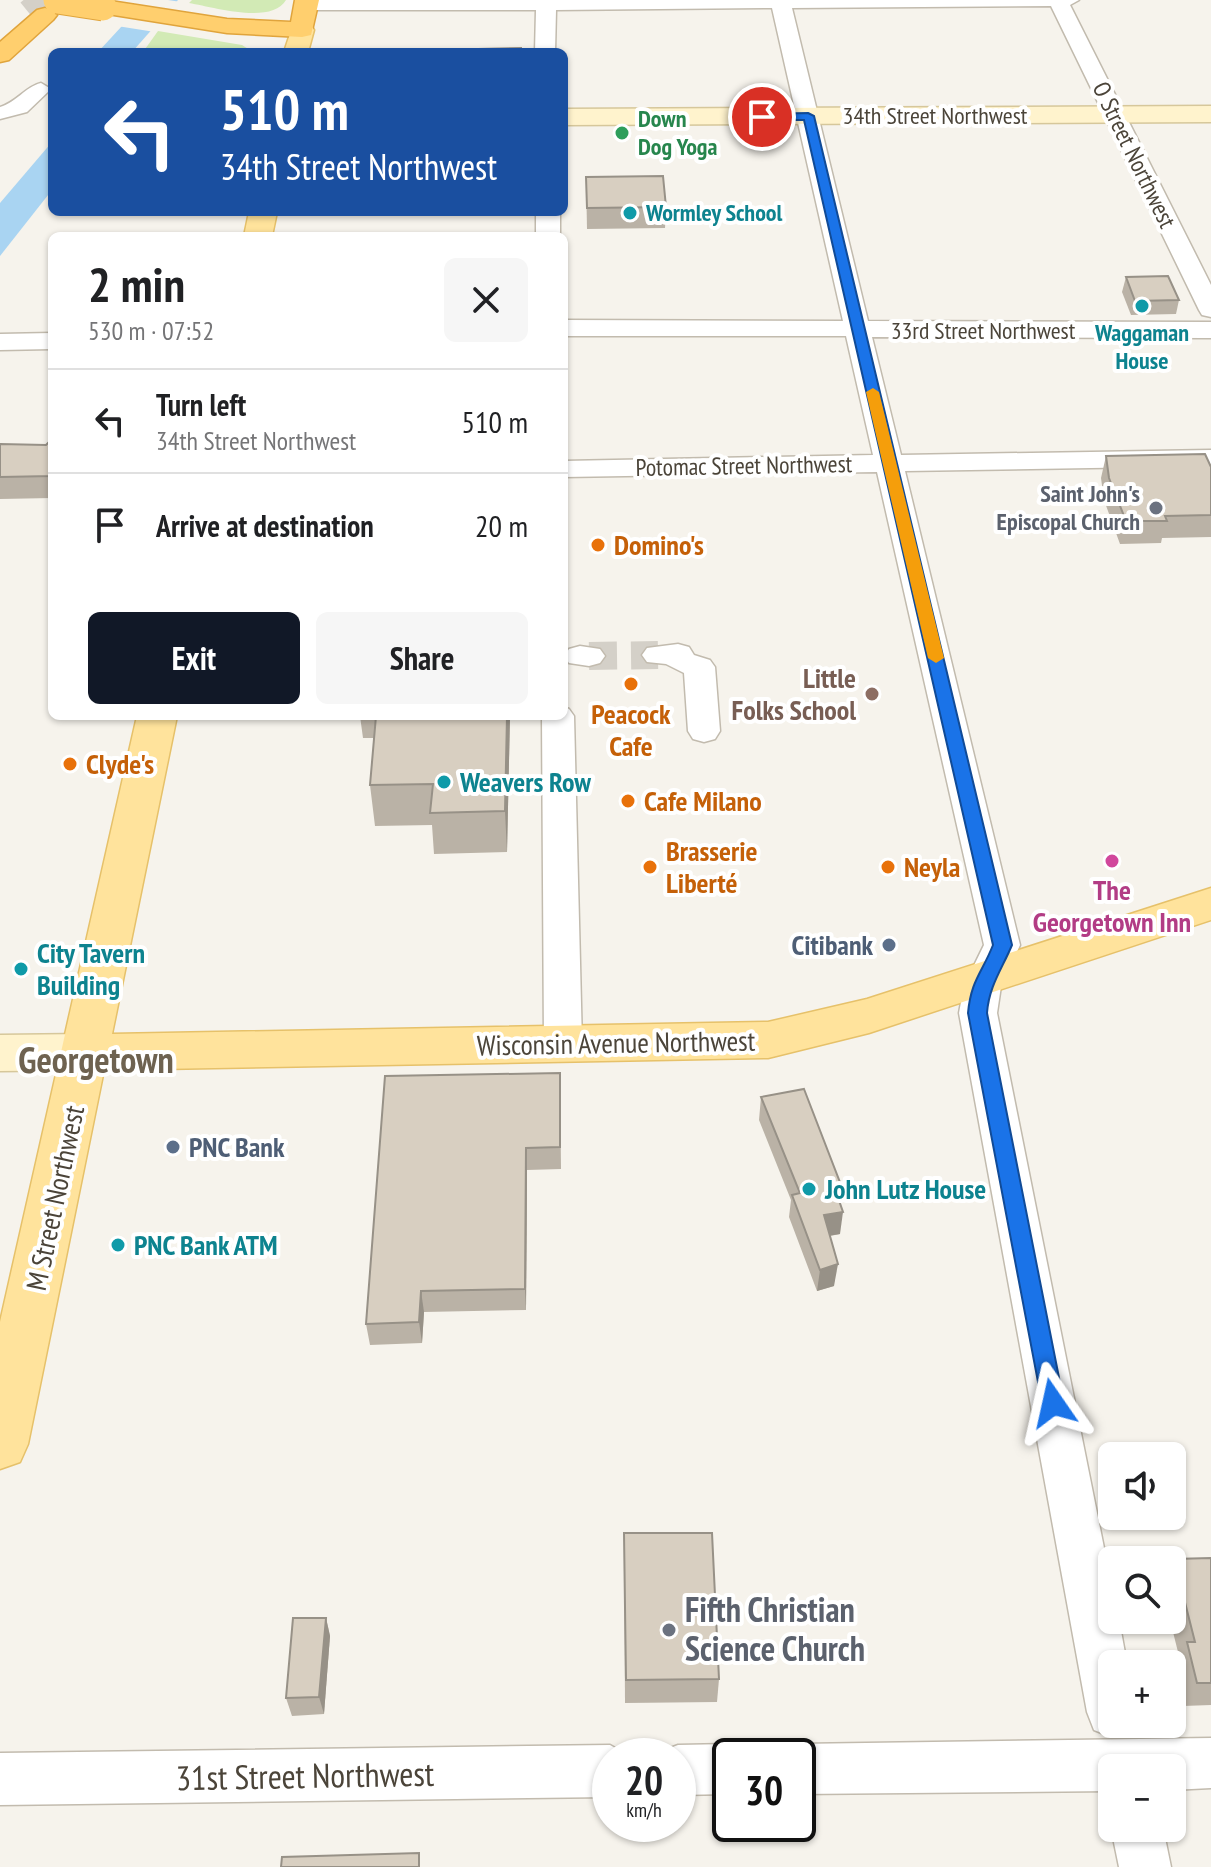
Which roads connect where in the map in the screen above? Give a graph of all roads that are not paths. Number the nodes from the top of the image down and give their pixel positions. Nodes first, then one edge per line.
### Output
1 (1058, 0) edge
2 (1069, 0) edge
3 (546, 2) edge
4 (780, 2) edge
5 (47, 7) edge
6 (303, 18) edge
7 (227, 26) junction
8 (0, 37) edge
9 (0, 45) edge
10 (270, 48) edge
11 (545, 48) edge
12 (0, 55) edge
13 (41, 89) dead end
14 (0, 113) edge
15 (1114, 114) junction
16 (1211, 114) edge
17 (808, 116) junction
18 (568, 117) edge
19 (1211, 310) edge
20 (568, 328) edge
21 (858, 329) junction
22 (1211, 330) edge
23 (48, 341) edge
24 (0, 342) edge
25 (1211, 458) edge
26 (890, 464) junction
27 (568, 469) edge
28 (658, 655) tunnel mouth
29 (156, 720) edge
30 (558, 720) edge
31 (704, 731) dead end
32 (1211, 904) edge
33 (985, 979) junction
34 (563, 1045) junction
35 (86, 1052) junction
36 (0, 1053) edge
37 (0, 1444) edge
38 (1100, 1650) edge
39 (1121, 1752) edge
40 (1211, 1763) edge
41 (816, 1769) edge
42 (592, 1771) edge
43 (0, 1779) edge
44 (1140, 1842) edge
45 (1145, 1867) edge

1 - 2 street
1 - 4 street
1 - 15 street, O Street Northwest
3 - 4 street
3 - 6 street
3 - 11 street
4 - 17 street
5 - 7 highway, bridge
5 - 8 highway
5 - 9 street
5 - 12 highway
6 - 7 highway
7 - 10 highway
13 - 14 street
15 - 16 street, 34th Street Northwest
15 - 17 street, 34th Street Northwest
15 - 19 street, O Street Northwest
17 - 18 street, 34th Street Northwest
17 - 21 street
20 - 21 street, 33rd Street Northwest
21 - 22 street, 33rd Street Northwest
21 - 26 street
23 - 24 street
25 - 26 street, Potomac Street Northwest
26 - 27 street, Potomac Street Northwest
26 - 33 street
28 - 31 street
29 - 35 main road, M Street Northwest
30 - 34 street
32 - 33 main road, Wisconsin Avenue Northwest
33 - 34 main road, Wisconsin Avenue Northwest
33 - 38 street
34 - 35 main road, Wisconsin Avenue Northwest
35 - 36 street, Wisconsin Avenue Northwest
35 - 37 main road, M Street Northwest
39 - 40 street
39 - 41 street
42 - 43 street, 31st Street Northwest
44 - 45 street

